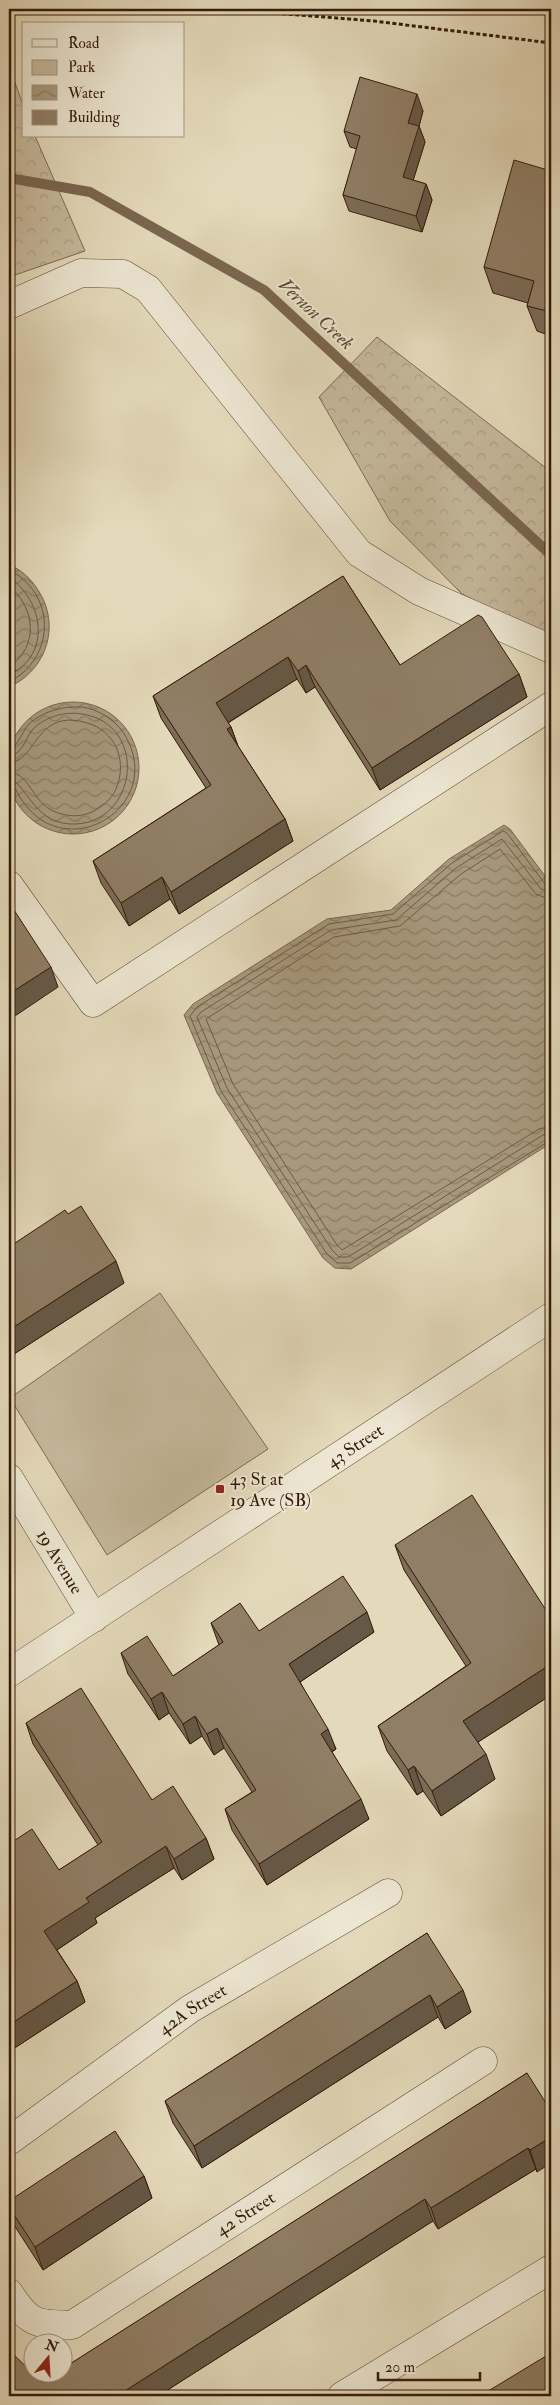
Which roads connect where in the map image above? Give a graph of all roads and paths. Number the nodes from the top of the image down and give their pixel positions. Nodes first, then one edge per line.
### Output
1 (224, 9) edge
2 (551, 43) edge
3 (9, 305) edge
4 (551, 649) edge
5 (551, 706) edge
6 (9, 884) edge
7 (551, 1317) edge
8 (9, 1478) edge
9 (94, 1618) junction
10 (9, 1673) edge
11 (388, 1894) dead end
12 (483, 2061) dead end
13 (9, 2141) edge
14 (551, 2269) edge
15 (9, 2294) edge
16 (342, 2396) edge

1 - 2 path
3 - 4 street
5 - 6 street
7 - 9 street, 43 Street
8 - 9 street, 19 Avenue
9 - 10 street, 43 Street
11 - 13 street, 42A Street
12 - 15 street, 42 Street
14 - 16 street

